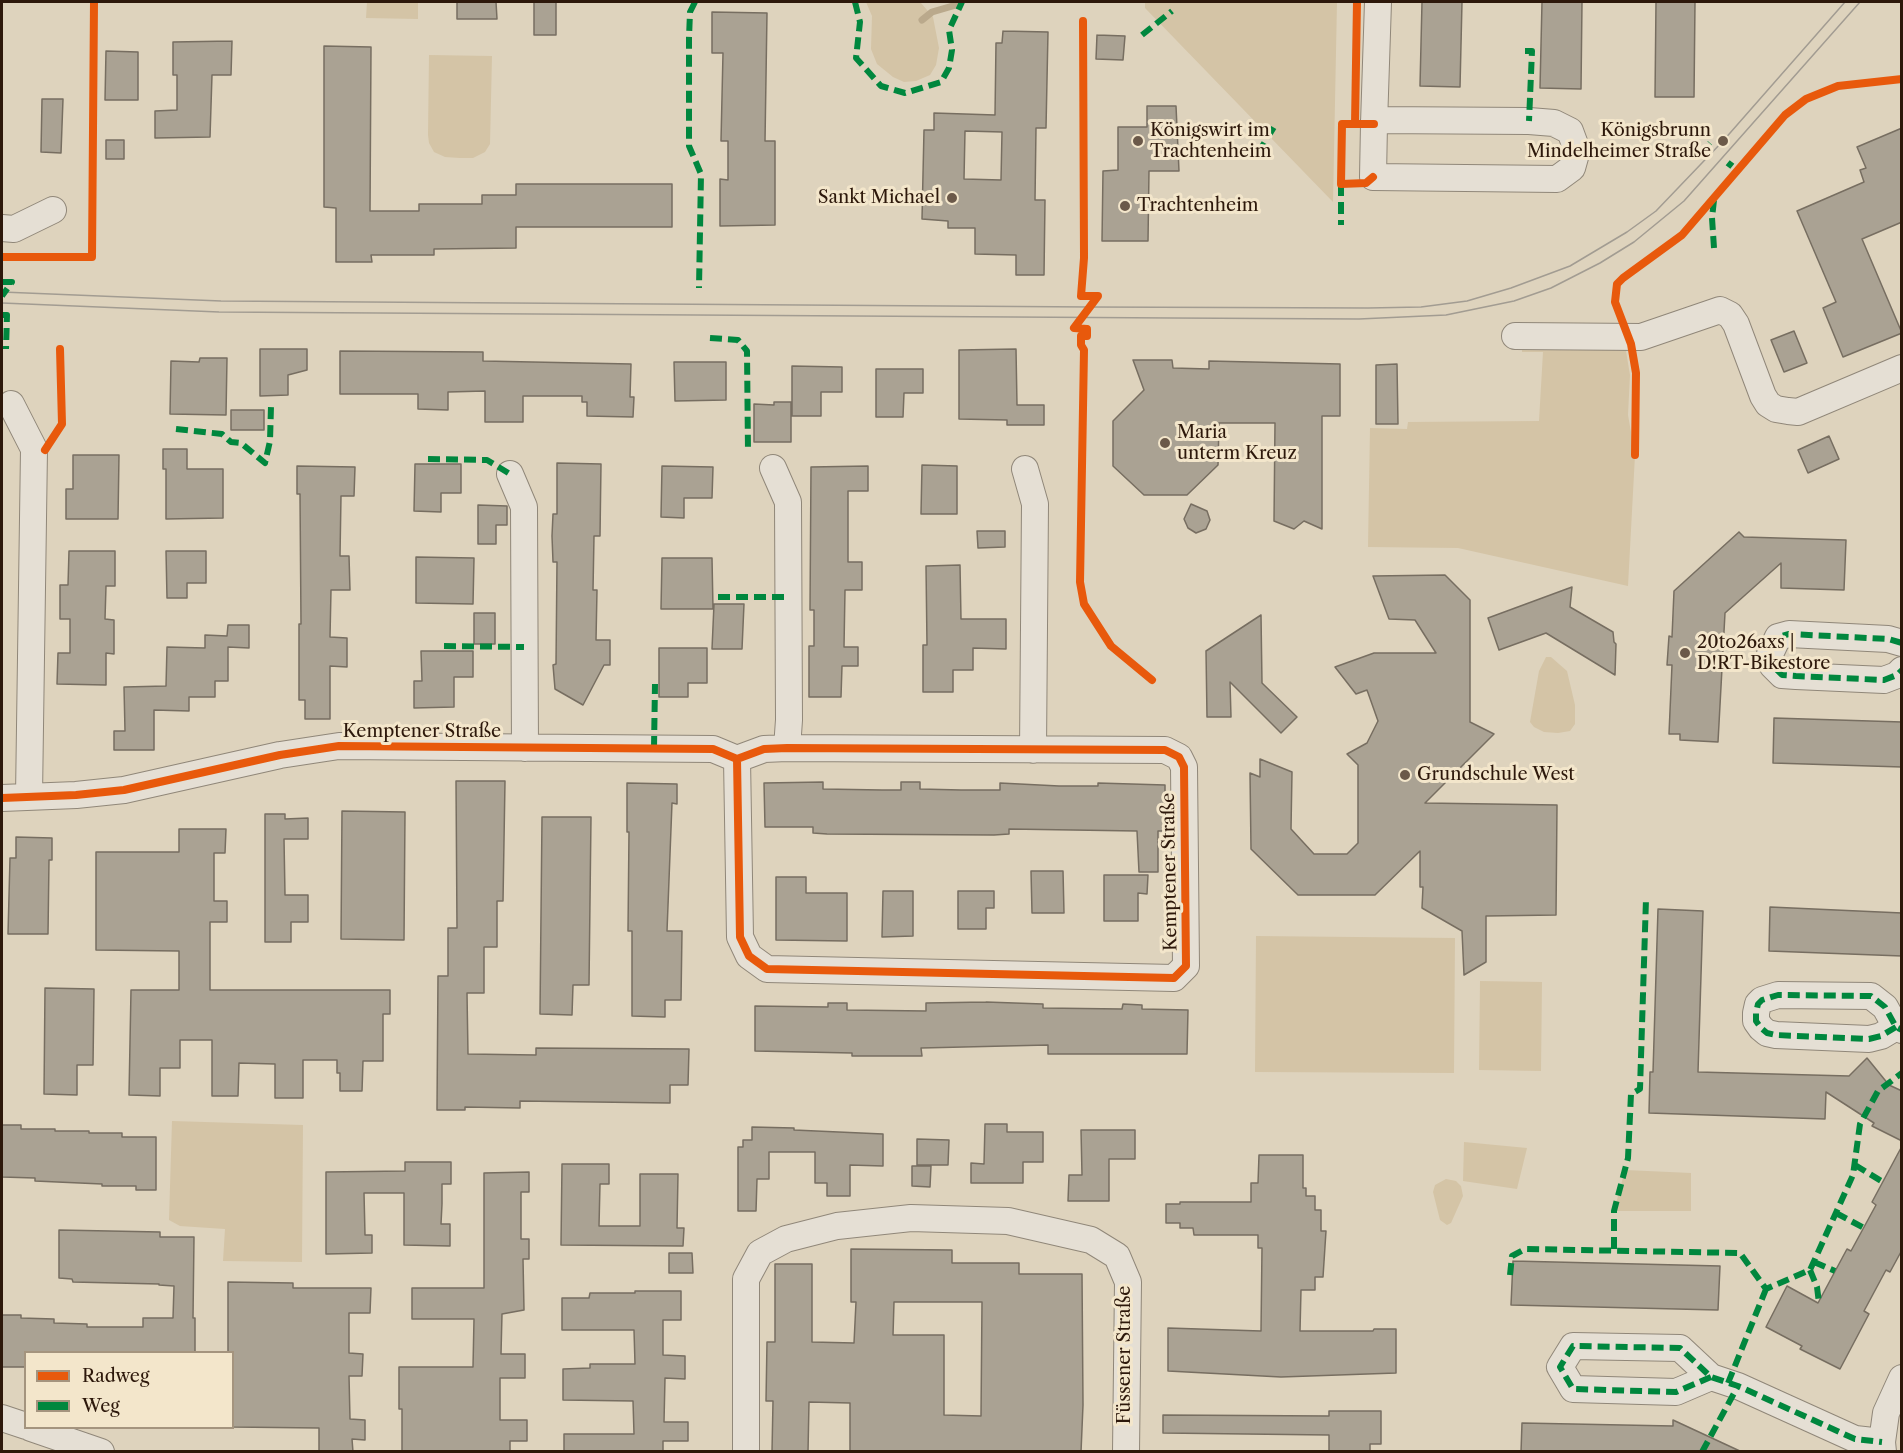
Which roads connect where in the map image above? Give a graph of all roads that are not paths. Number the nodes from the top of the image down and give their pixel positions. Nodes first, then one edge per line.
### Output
1 (1378, 2) edge
2 (1374, 120) junction
3 (53, 210) dead end
4 (2, 228) edge
5 (1515, 336) dead end
6 (1902, 368) edge
7 (11, 404) dead end
8 (773, 468) dead end
9 (1025, 469) dead end
10 (510, 474) dead end
11 (1902, 644) edge
12 (1902, 670) edge
13 (525, 748) junction
14 (787, 748) junction
15 (1033, 750) junction
16 (737, 759) junction
17 (29, 796) junction
18 (2, 798) edge
19 (1899, 1029) edge
20 (1711, 1377) junction
21 (1902, 1378) edge
22 (2, 1418) edge
23 (24, 1425) edge
24 (34, 1429) edge
25 (1882, 1447) edge
26 (101, 1452) edge
27 (746, 1452) edge
28 (1126, 1452) edge

1 - 2 street
2 - 2 street
3 - 4 street
5 - 6 street
7 - 17 street
8 - 14 street
9 - 15 street
10 - 13 street, Kemptener Straße
11 - 12 street
13 - 16 street, Kemptener Straße
13 - 17 street, Kemptener Straße
14 - 15 street, Kemptener Straße
14 - 16 street, Kemptener Straße
15 - 16 street, Kemptener Straße
17 - 18 street, Kemptener Straße
19 - 19 street
20 - 20 street
20 - 25 street
21 - 25 street
22 - 23 street
24 - 26 street
27 - 28 street, Füssener Straße

